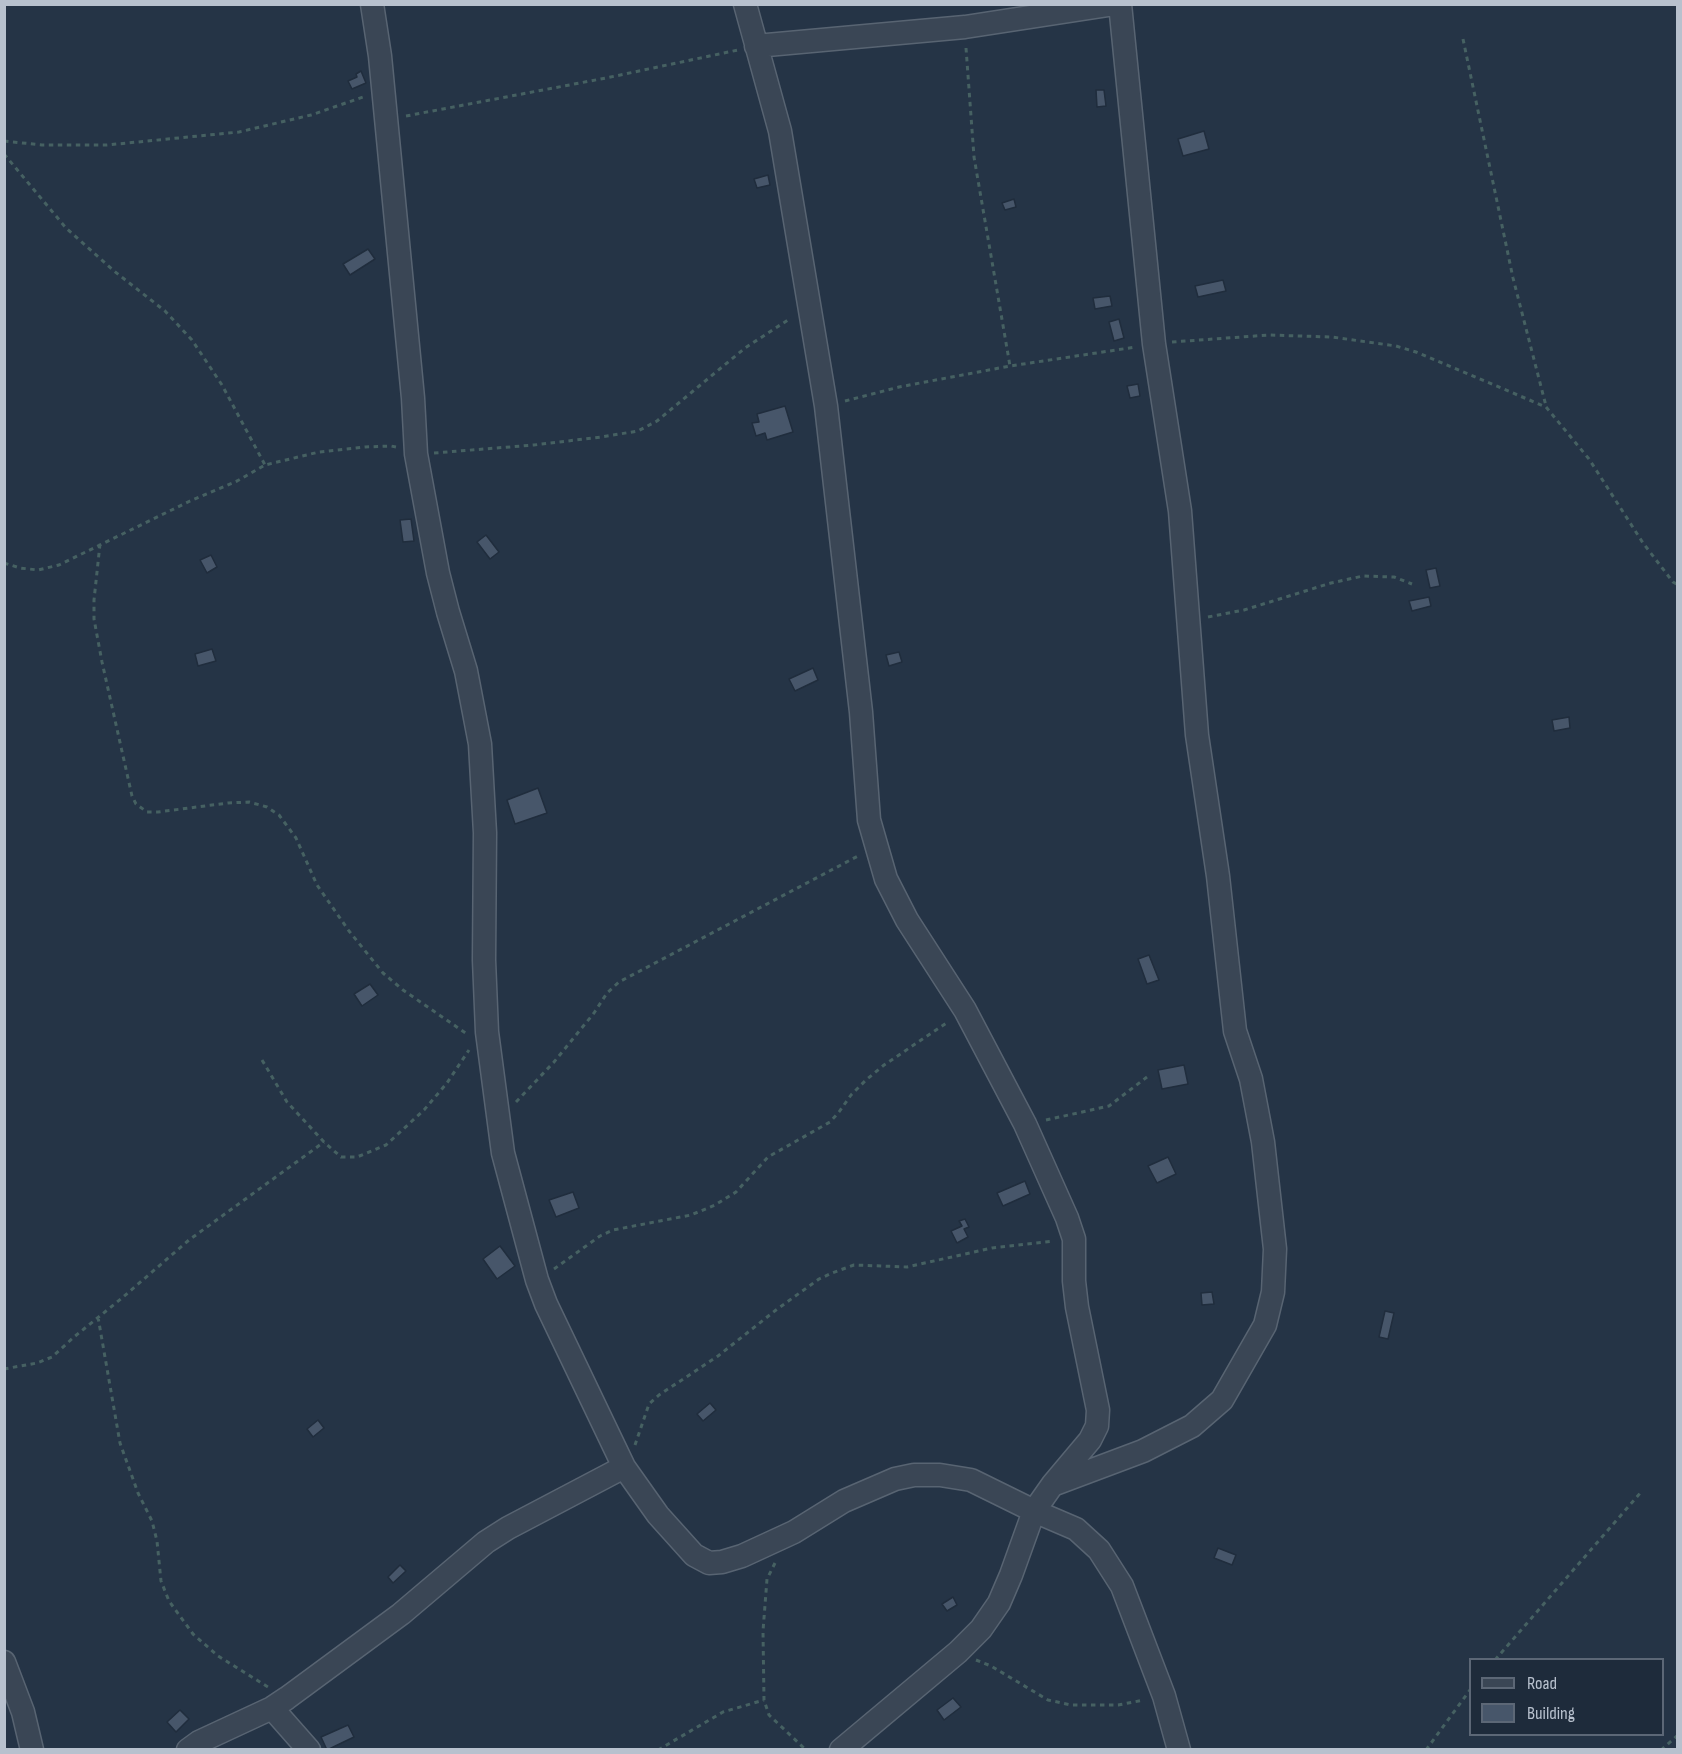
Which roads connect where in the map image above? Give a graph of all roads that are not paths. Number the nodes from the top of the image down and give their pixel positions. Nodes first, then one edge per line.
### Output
1 (372, 4) edge
2 (746, 4) edge
3 (1115, 4) edge
4 (1120, 4) edge
5 (756, 46) junction
6 (624, 1467) junction
7 (1053, 1484) junction
8 (1034, 1511) junction
9 (4, 1662) edge
10 (280, 1703) junction
11 (32, 1749) edge
12 (188, 1749) edge
13 (309, 1749) edge
14 (841, 1749) edge
15 (1179, 1749) edge

1 - 6 street
2 - 5 street
3 - 5 street
4 - 7 street
5 - 7 street
6 - 8 street
6 - 10 street
7 - 8 street
8 - 14 street
8 - 15 street
9 - 11 street
10 - 12 street
10 - 13 street

